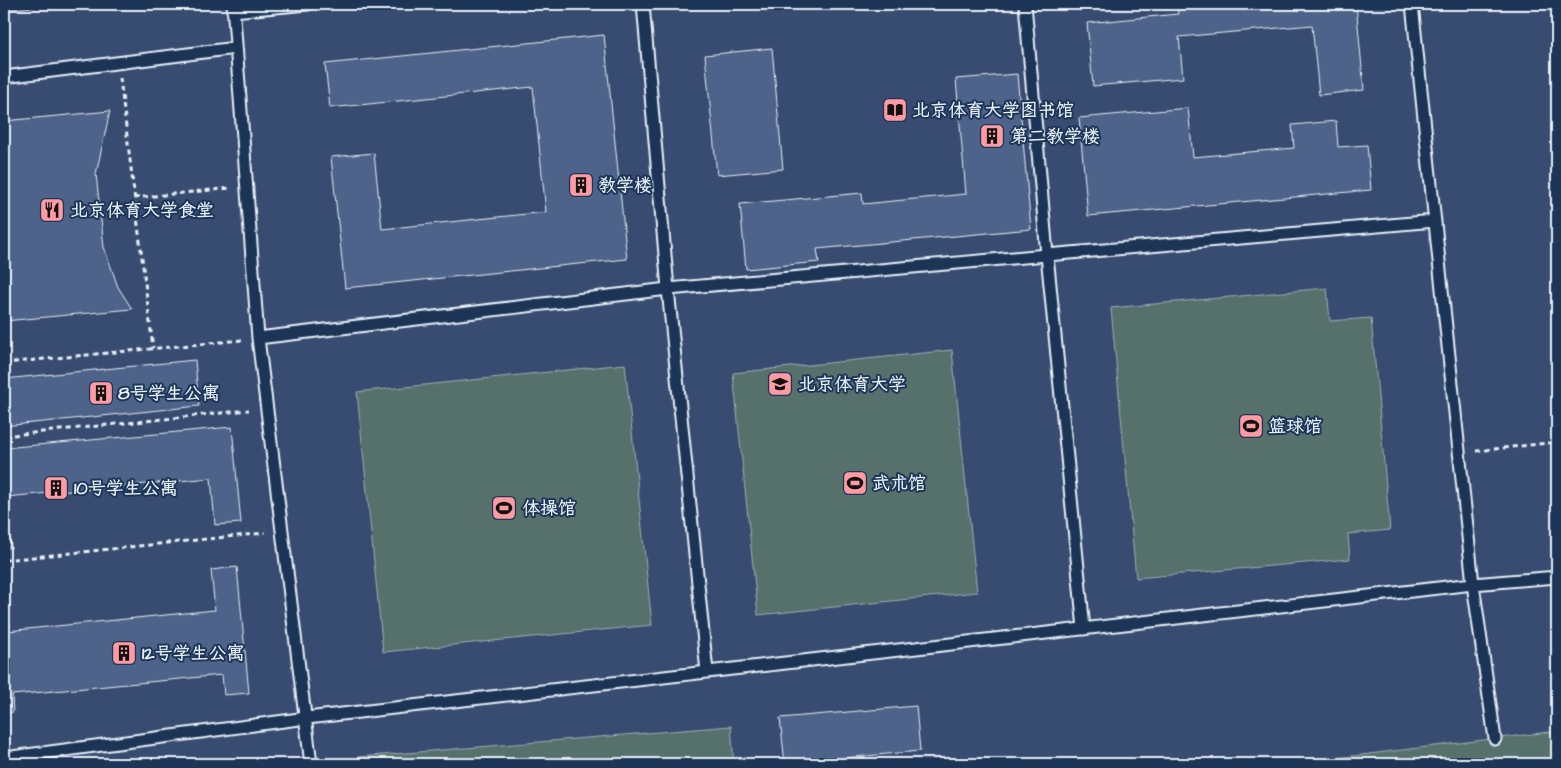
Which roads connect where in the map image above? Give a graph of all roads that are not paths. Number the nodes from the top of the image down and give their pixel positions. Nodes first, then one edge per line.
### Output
1 (308, 4) edge
2 (644, 4) edge
3 (1025, 4) edge
4 (1412, 4) edge
5 (233, 7) edge
6 (236, 48) junction
7 (4, 77) edge
8 (1435, 221) junction
9 (1047, 255) junction
10 (668, 289) junction
11 (258, 338) junction
12 (1557, 577) edge
13 (1473, 584) junction
14 (1084, 629) junction
15 (707, 672) junction
16 (307, 718) junction
17 (1495, 738) dead end
18 (4, 758) edge
19 (312, 764) edge

1 - 5 lane
2 - 10 lane
3 - 9 lane
4 - 8 lane
5 - 6 lane
6 - 7 lane
6 - 11 lane
8 - 9 lane
8 - 13 lane
9 - 10 lane
9 - 14 lane
10 - 11 lane
10 - 15 lane
11 - 16 lane
12 - 13 lane
13 - 14 lane
13 - 17 lane
14 - 15 lane
15 - 16 lane
16 - 18 lane
16 - 19 lane

